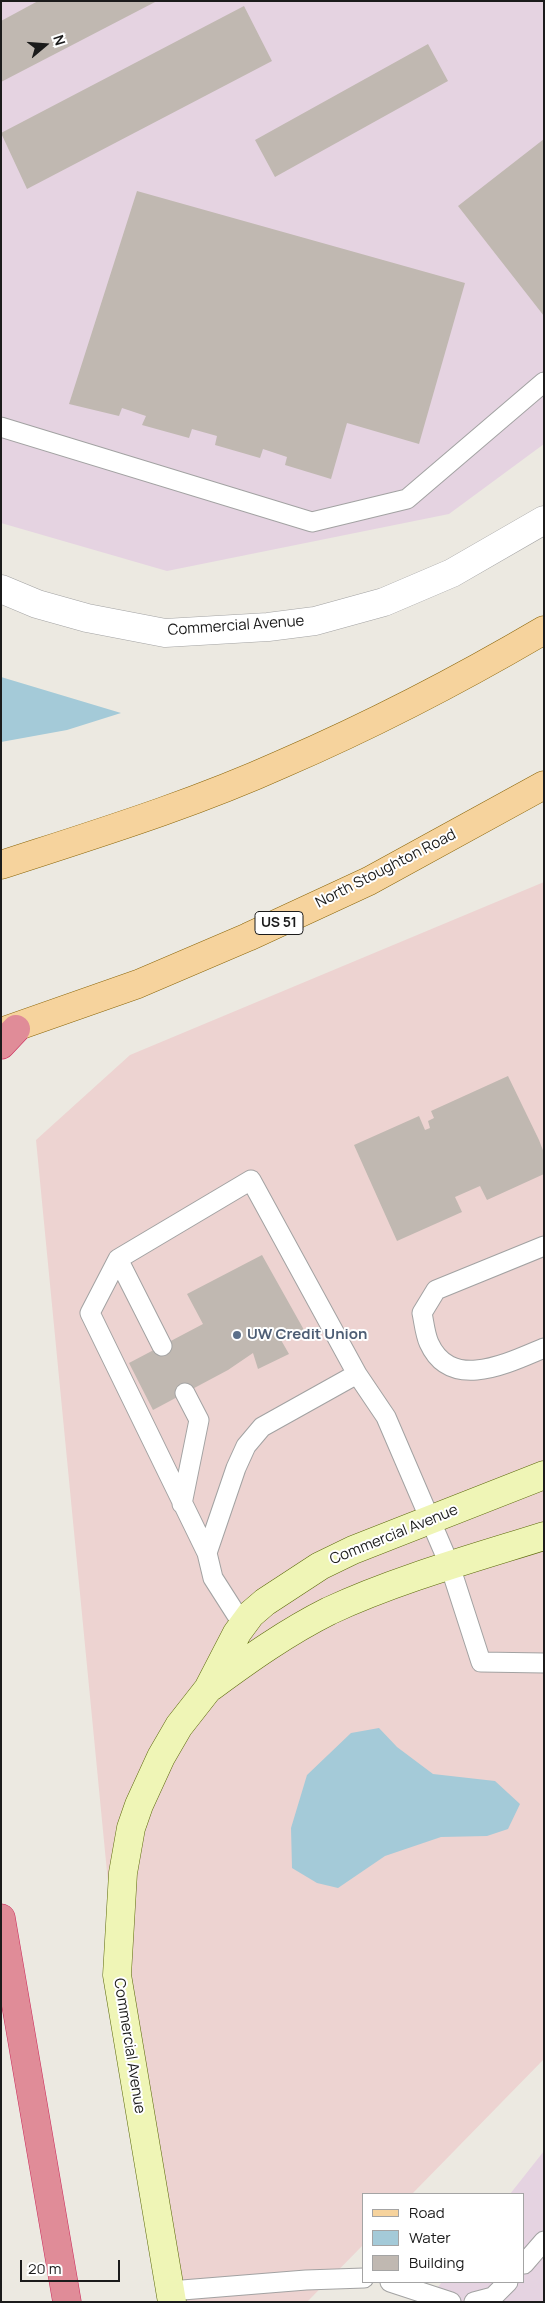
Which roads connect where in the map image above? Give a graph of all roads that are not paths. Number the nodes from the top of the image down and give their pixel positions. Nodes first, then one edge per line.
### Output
1 (544, 382) edge
2 (1, 428) edge
3 (544, 520) edge
4 (1, 589) edge
5 (544, 630) edge
6 (544, 786) edge
7 (1, 864) edge
8 (6, 1035) edge
9 (544, 1246) edge
10 (118, 1259) junction
11 (162, 1346) dead end
12 (544, 1348) edge
13 (357, 1374) junction
14 (185, 1392) dead end
15 (544, 1475) edge
16 (182, 1504) junction
17 (430, 1520) junction
18 (544, 1536) edge
19 (207, 1553) junction
20 (450, 1566) junction
21 (243, 1625) junction
22 (544, 1663) edge
23 (208, 1689) junction
24 (1, 1918) edge
25 (544, 2241) edge
26 (525, 2263) edge
27 (362, 2278) edge
28 (393, 2283) edge
29 (507, 2283) edge
30 (171, 2296) edge
31 (67, 2302) edge
32 (451, 2302) edge
33 (474, 2302) edge

1 - 2 lane
3 - 4 street, Commercial Avenue
5 - 7 main road
6 - 8 main road, North Stoughton Road / US 51
9 - 12 lane
10 - 11 lane
10 - 13 lane
10 - 16 lane
13 - 17 lane
13 - 19 lane
14 - 16 lane
15 - 17 street, Commercial Avenue
16 - 19 lane
17 - 20 lane
17 - 21 street, Commercial Avenue
18 - 20 street, Commercial Avenue
19 - 21 lane
20 - 22 lane
20 - 23 street, Commercial Avenue
21 - 23 street, Commercial Avenue
23 - 30 street, Commercial Avenue
24 - 31 highway
25 - 26 lane
27 - 30 lane
28 - 32 lane
29 - 33 lane

